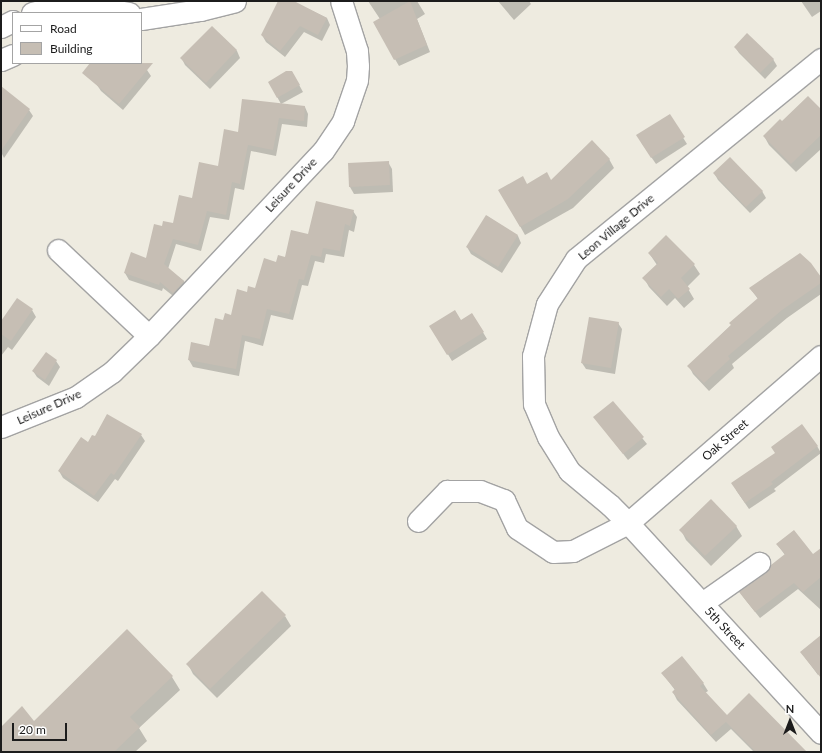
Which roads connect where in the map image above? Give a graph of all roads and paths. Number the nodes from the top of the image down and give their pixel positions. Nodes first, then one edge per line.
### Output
1 (235, 1) edge
2 (341, 1) edge
3 (36, 12) edge
4 (116, 12) edge
5 (142, 17) edge
6 (12, 22) edge
7 (1, 27) edge
8 (12, 55) edge
9 (821, 59) edge
10 (1, 60) edge
11 (58, 250) dead end
12 (149, 336) junction
13 (821, 356) edge
14 (1, 427) edge
15 (418, 521) dead end
16 (628, 523) junction
17 (759, 563) dead end
18 (702, 603) junction
19 (821, 733) edge

1 - 5 street
2 - 12 street, Leisure Drive
3 - 4 street
6 - 7 street
8 - 10 street
9 - 16 street, Leon Village Drive
11 - 12 street
12 - 14 street, Leisure Drive
13 - 16 street, Oak Street
15 - 16 street, Oak Street
16 - 18 street, 5th Street
17 - 18 street
18 - 19 street, 5th Street

